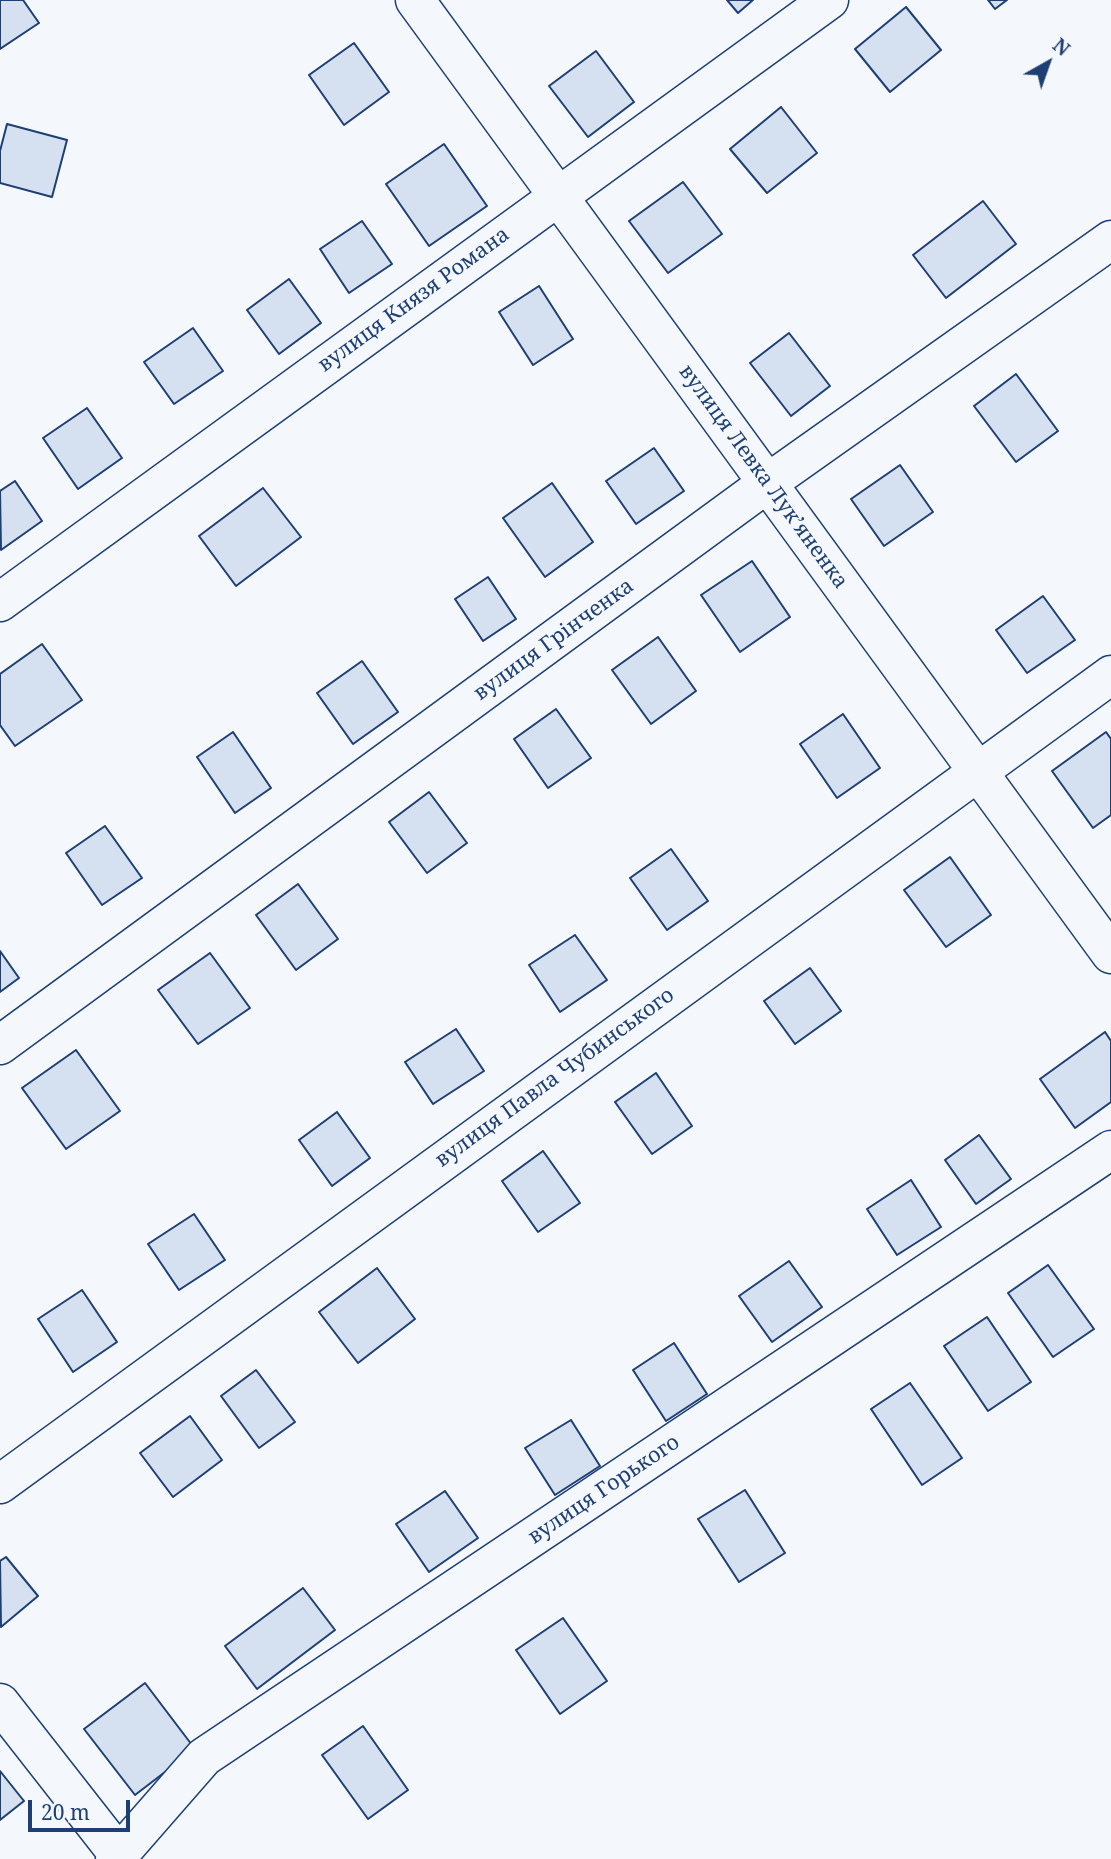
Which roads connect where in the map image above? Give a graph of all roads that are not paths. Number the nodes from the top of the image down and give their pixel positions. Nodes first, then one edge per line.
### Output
1 (415, 0) edge
2 (829, 0) edge
3 (558, 196) junction
4 (1111, 240) edge
5 (769, 482) junction
6 (0, 601) edge
7 (1111, 675) edge
8 (976, 771) junction
9 (1111, 954) edge
10 (0, 1045) edge
11 (1111, 1150) edge
12 (0, 1483) edge
13 (0, 1703) edge
14 (117, 1858) edge

1 - 3 street, вулиця Левка Лукʼяненка
2 - 3 street, вулиця Князя Романа
3 - 5 street, вулиця Левка Лукʼяненка
3 - 6 street, вулиця Князя Романа
4 - 5 street, вулиця Грінченка
5 - 8 street, вулиця Левка Лукʼяненка
5 - 10 street, вулиця Грінченка
7 - 8 street, вулиця Павла Чубинського
8 - 9 street, вулиця Левка Лукʼяненка
8 - 12 street, вулиця Павла Чубинського
11 - 14 street, вулиця Горького
13 - 14 street

